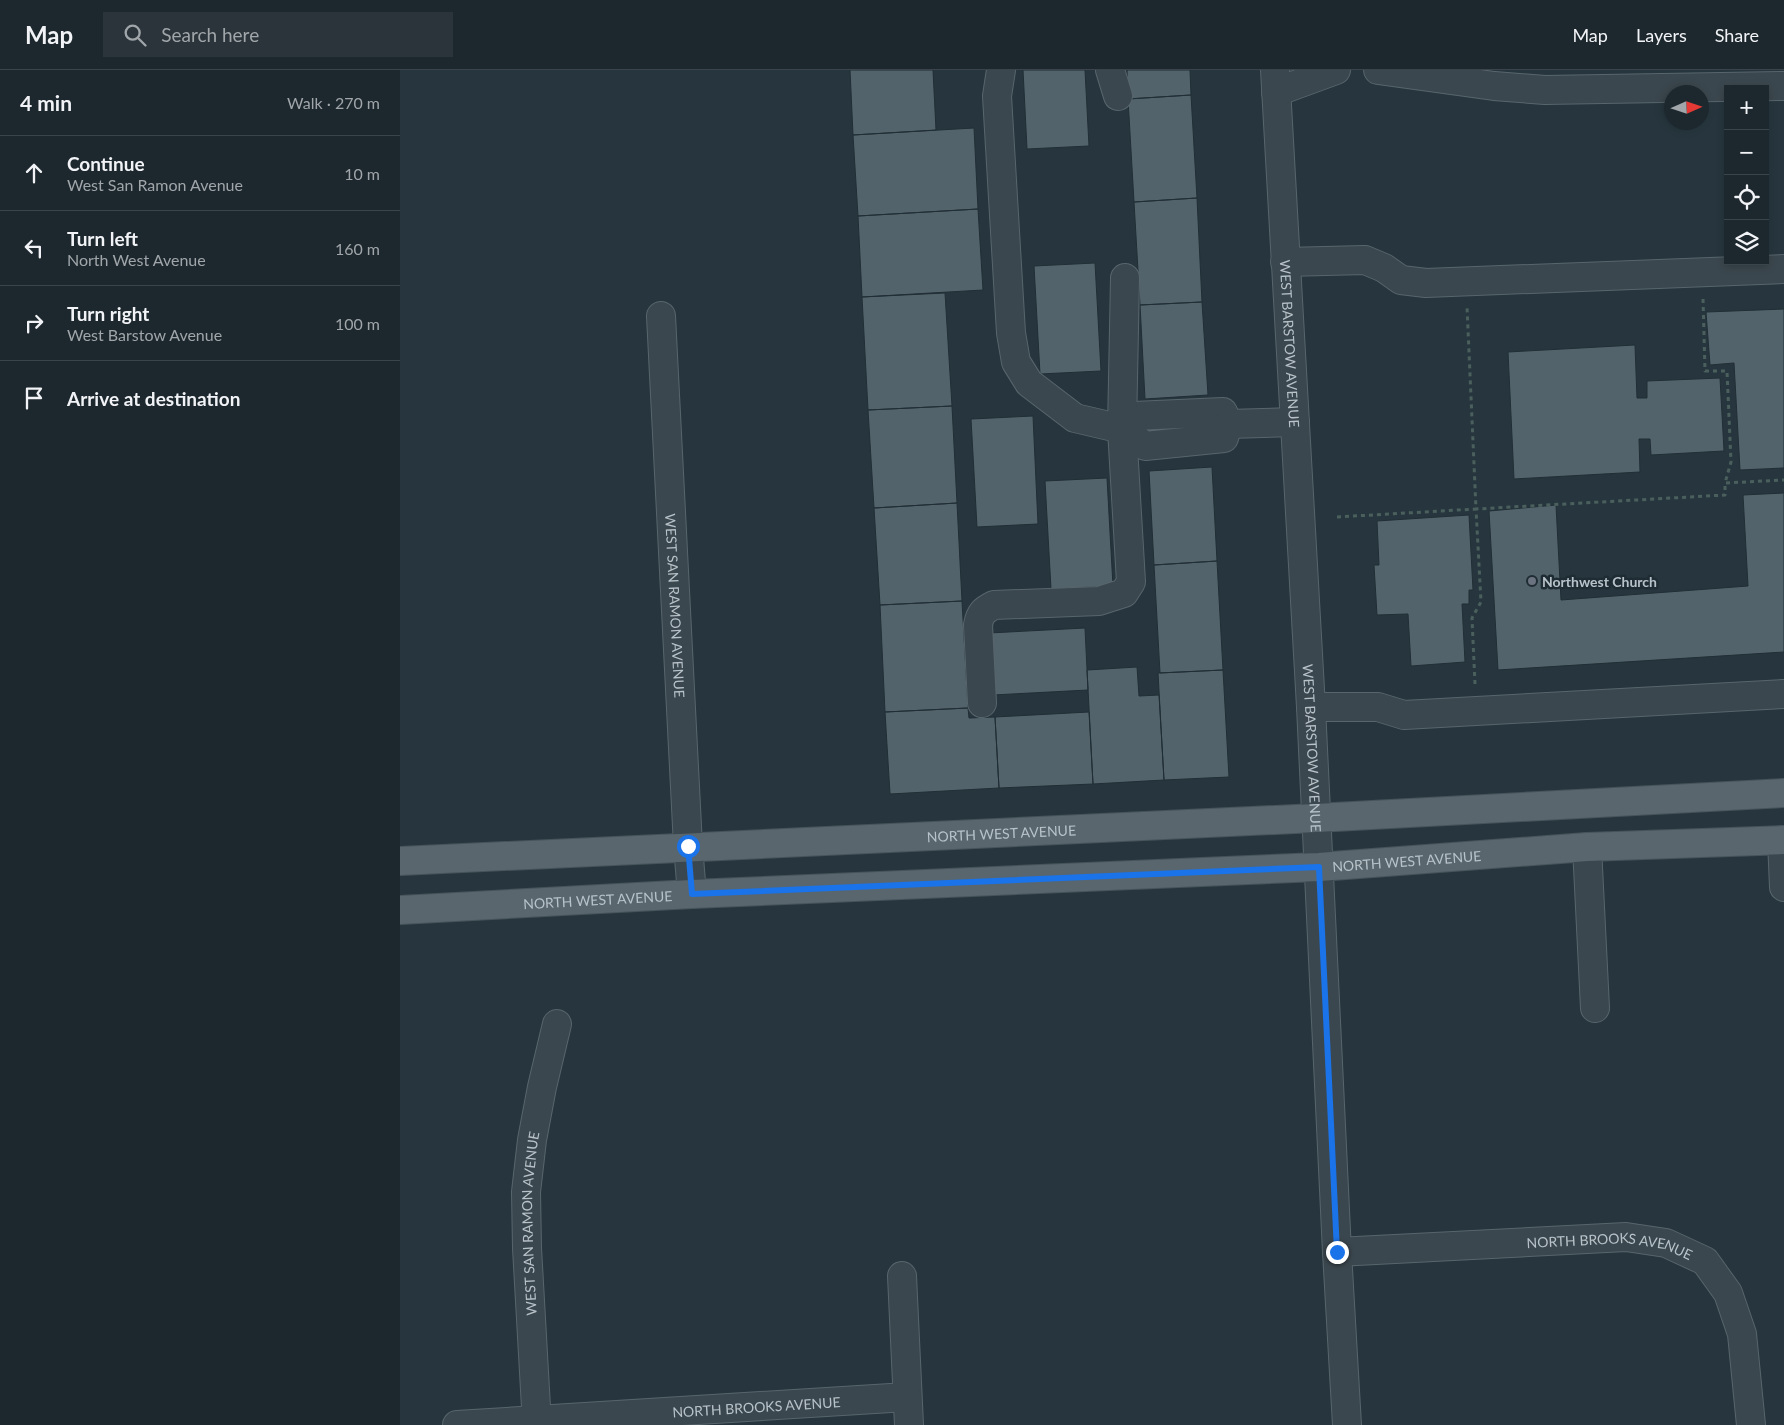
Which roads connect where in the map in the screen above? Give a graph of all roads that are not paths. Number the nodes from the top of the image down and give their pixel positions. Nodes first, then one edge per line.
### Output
1 (1001, 70) edge
2 (1110, 70) edge
3 (1336, 70) edge
4 (1378, 70) edge
5 (1276, 81) edge
6 (1784, 86) edge
7 (1118, 96) dead end
8 (1285, 262) junction
9 (1784, 269) edge
10 (1125, 278) dead end
11 (661, 316) dead end
12 (1295, 422) junction
13 (1122, 429) junction
14 (1784, 694) edge
15 (982, 703) dead end
16 (1310, 707) junction
17 (1784, 794) edge
18 (1316, 818) junction
19 (1783, 840) edge
20 (688, 846) junction
21 (1587, 847) junction
22 (400, 861) edge
23 (1319, 867) junction
24 (1784, 887) edge
25 (692, 894) junction
26 (400, 910) edge
27 (1595, 1008) dead end
28 (557, 1024) dead end
29 (1337, 1252) junction
30 (902, 1276) dead end
31 (906, 1397) junction
32 (537, 1423) edge
33 (457, 1425) edge
34 (909, 1425) edge
35 (1347, 1425) edge
36 (1751, 1425) edge

1 - 13 street
2 - 7 street
3 - 5 street
4 - 6 street
5 - 8 street, WEST BARSTOW AVENUE
8 - 9 street
8 - 12 street, WEST BARSTOW AVENUE
10 - 13 street
11 - 20 street, WEST SAN RAMON AVENUE
12 - 13 street
12 - 16 street, WEST BARSTOW AVENUE
13 - 15 street
14 - 16 street
16 - 18 street, WEST BARSTOW AVENUE
17 - 18 main road, NORTH WEST AVENUE
18 - 20 main road, NORTH WEST AVENUE
18 - 23 street, WEST BARSTOW AVENUE
19 - 21 main road, NORTH WEST AVENUE
19 - 24 street
20 - 22 main road, NORTH WEST AVENUE
20 - 25 street, WEST SAN RAMON AVENUE
21 - 23 main road, NORTH WEST AVENUE
21 - 27 street
23 - 25 main road, NORTH WEST AVENUE
23 - 29 street, WEST BARSTOW AVENUE
25 - 26 main road, NORTH WEST AVENUE
28 - 32 street, WEST SAN RAMON AVENUE
29 - 35 street, WEST BARSTOW AVENUE
29 - 36 street, NORTH BROOKS AVENUE
30 - 31 street
31 - 32 street, NORTH BROOKS AVENUE
31 - 34 street
32 - 33 street, NORTH BROOKS AVENUE

